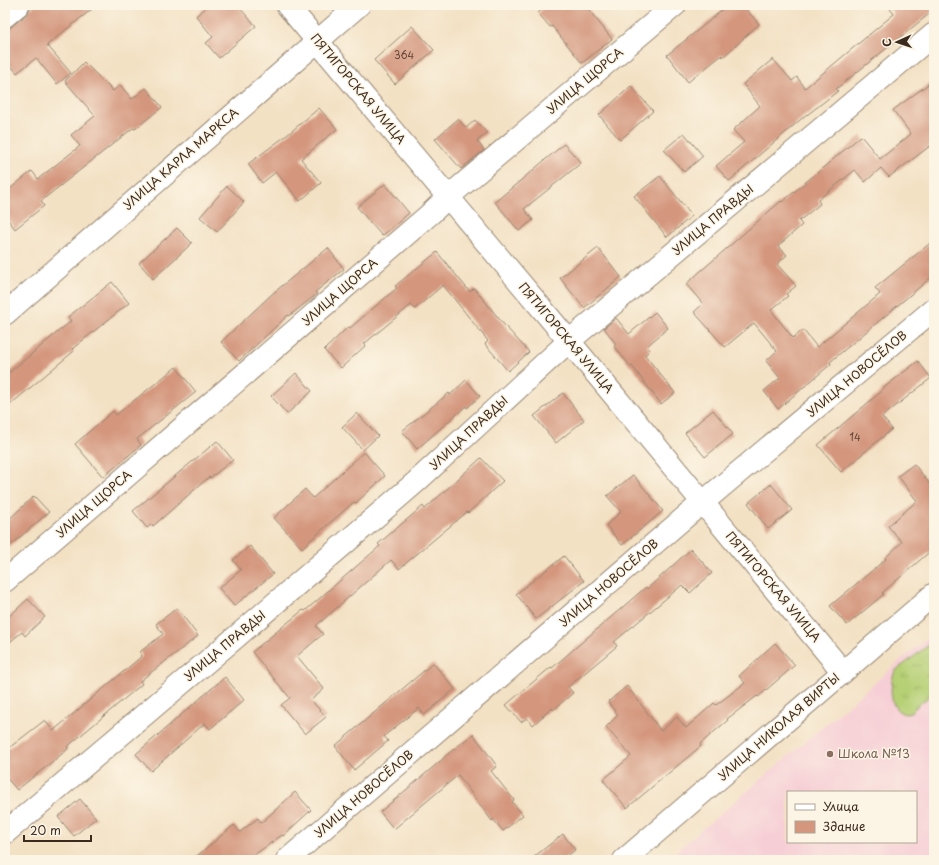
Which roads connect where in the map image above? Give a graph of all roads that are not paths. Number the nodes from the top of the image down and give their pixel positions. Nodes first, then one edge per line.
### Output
1 (18, 5) edge
2 (287, 5) edge
3 (359, 5) edge
4 (675, 5) edge
5 (5, 16) edge
6 (934, 34) edge
7 (317, 41) junction
8 (448, 197) junction
9 (934, 309) edge
10 (5, 314) edge
11 (569, 341) junction
12 (702, 503) junction
13 (5, 581) edge
14 (934, 594) edge
15 (843, 672) junction
16 (5, 833) edge
17 (287, 860) edge
18 (624, 860) edge

1 - 5 street
2 - 7 street, ПЯТИГОРСКАЯ УЛИЦА
3 - 7 street, УЛИЦА КАРЛА МАРКСА
4 - 8 street, УЛИЦА ЩОРСА
6 - 11 street, УЛИЦА ПРАВДЫ
7 - 8 street, ПЯТИГОРСКАЯ УЛИЦА
7 - 10 street, УЛИЦА КАРЛА МАРКСА
8 - 11 street, ПЯТИГОРСКАЯ УЛИЦА
8 - 13 street, УЛИЦА ЩОРСА
9 - 12 street, УЛИЦА НОВОСЁЛОВ
11 - 12 street, ПЯТИГОРСКАЯ УЛИЦА
11 - 16 street, УЛИЦА ПРАВДЫ
12 - 15 street, ПЯТИГОРСКАЯ УЛИЦА
12 - 17 street, УЛИЦА НОВОСЁЛОВ
14 - 15 street, УЛИЦА НИКОЛАЯ ВИРТЫ
15 - 18 street, УЛИЦА НИКОЛАЯ ВИРТЫ

